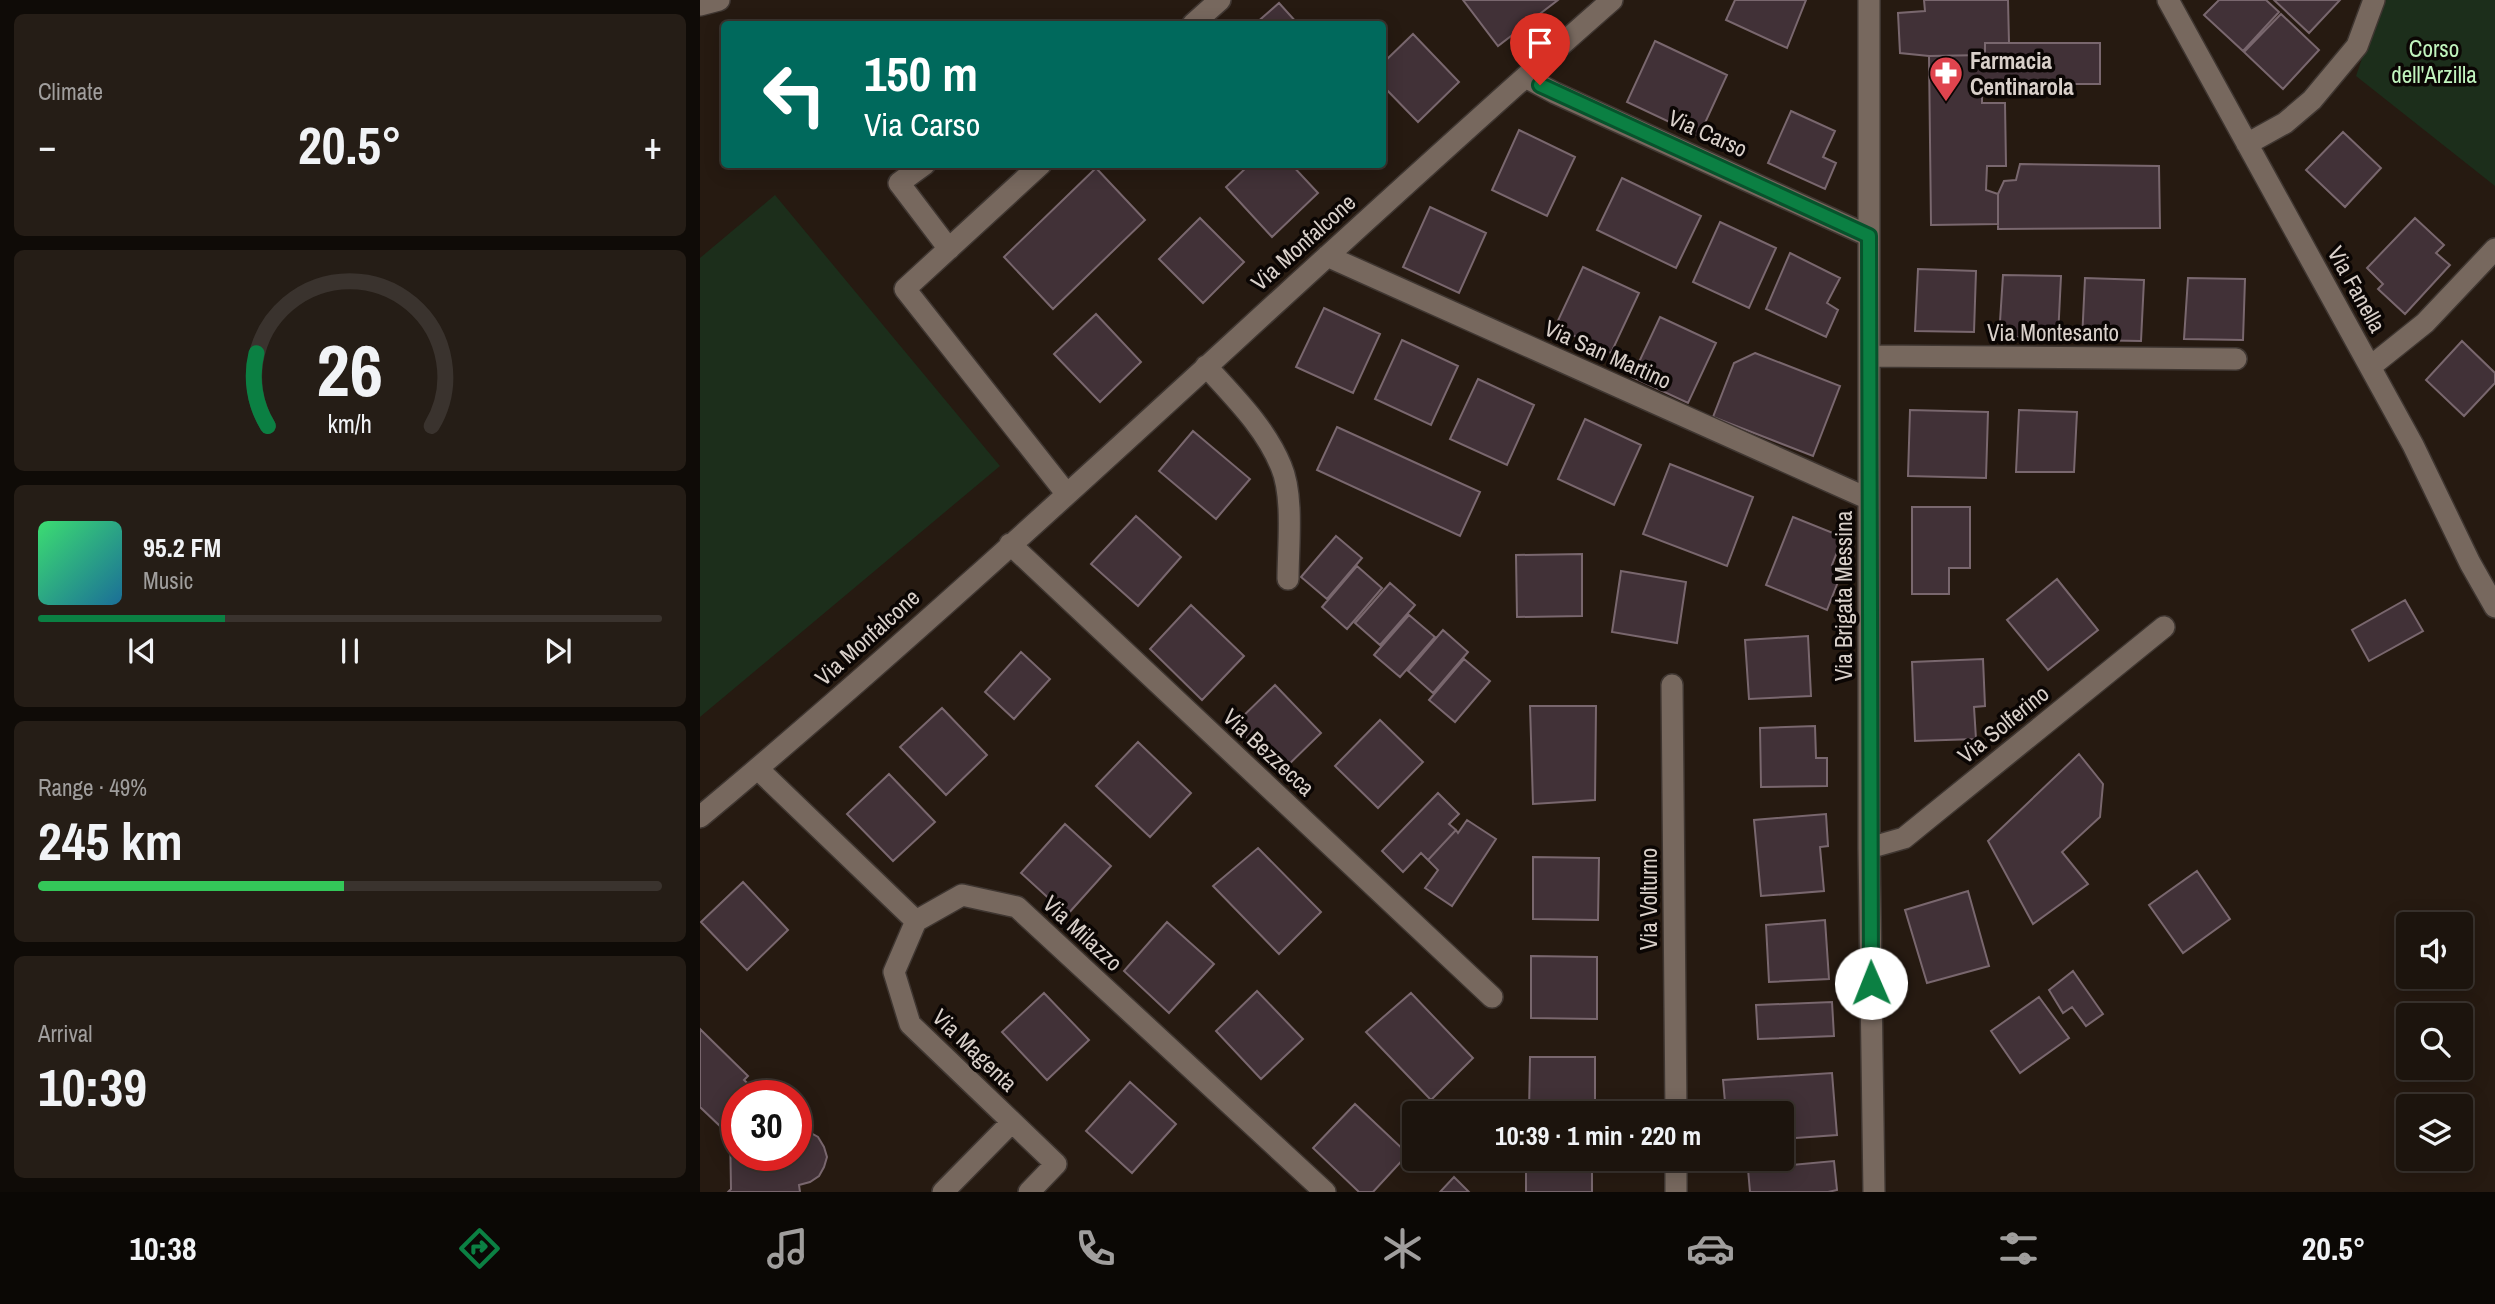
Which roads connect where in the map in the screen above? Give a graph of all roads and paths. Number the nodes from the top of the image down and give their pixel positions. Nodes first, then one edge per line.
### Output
1 (719, 0) edge
2 (1220, 0) edge
3 (1869, 0) edge
4 (2168, 0) edge
5 (2374, 0) edge
6 (1609, 1) edge
7 (700, 5) edge
8 (1196, 21) edge
9 (1525, 77) junction
10 (2247, 144) junction
11 (919, 168) edge
12 (1037, 168) edge
13 (1869, 236) junction
14 (948, 249) junction
15 (2495, 249) edge
16 (1327, 256) junction
17 (1869, 356) junction
18 (2236, 359) dead end
19 (1206, 366) junction
20 (2370, 367) junction
21 (1066, 493) junction
22 (1869, 499) junction
23 (1010, 544) junction
24 (1288, 579) dead end
25 (2495, 607) edge
26 (2164, 627) dead end
27 (1672, 685) dead end
28 (758, 769) junction
29 (700, 817) edge
30 (1869, 848) junction
31 (916, 921) junction
32 (1492, 997) dead end
33 (1676, 1101) edge
34 (1012, 1122) junction
35 (1676, 1171) edge
36 (943, 1192) edge
37 (1029, 1192) edge
38 (1325, 1192) edge
39 (1676, 1192) edge
40 (1874, 1192) edge

1 - 7 street
2 - 8 street
3 - 13 street, Via Brigata Messina
4 - 10 street, Via Fanella
5 - 10 street
6 - 9 street, Via Monfalcone
9 - 13 street, Via Carso
9 - 16 street, Via Monfalcone
10 - 20 street, Via Fanella
11 - 14 street
12 - 14 street
13 - 17 street, Via Brigata Messina
14 - 21 street
15 - 20 street
16 - 19 street, Via Monfalcone
16 - 22 street, Via San Martino
17 - 18 street, Via Montesanto
17 - 22 street, Via Brigata Messina
19 - 21 street, Via Monfalcone
19 - 24 street
20 - 25 street, Via Fanella
21 - 23 street, Via Monfalcone
22 - 30 street, Via Brigata Messina
23 - 28 street, Via Monfalcone
23 - 32 street, Via Bezzecca
26 - 30 street, Via Solferino
27 - 33 street, Via Volturno
28 - 29 street, Via Monfalcone
28 - 31 street
30 - 40 street, Via Brigata Messina
31 - 34 street, Via Magenta
31 - 38 street, Via Milazzo
34 - 36 street, Via Magenta
34 - 37 street
35 - 39 street

